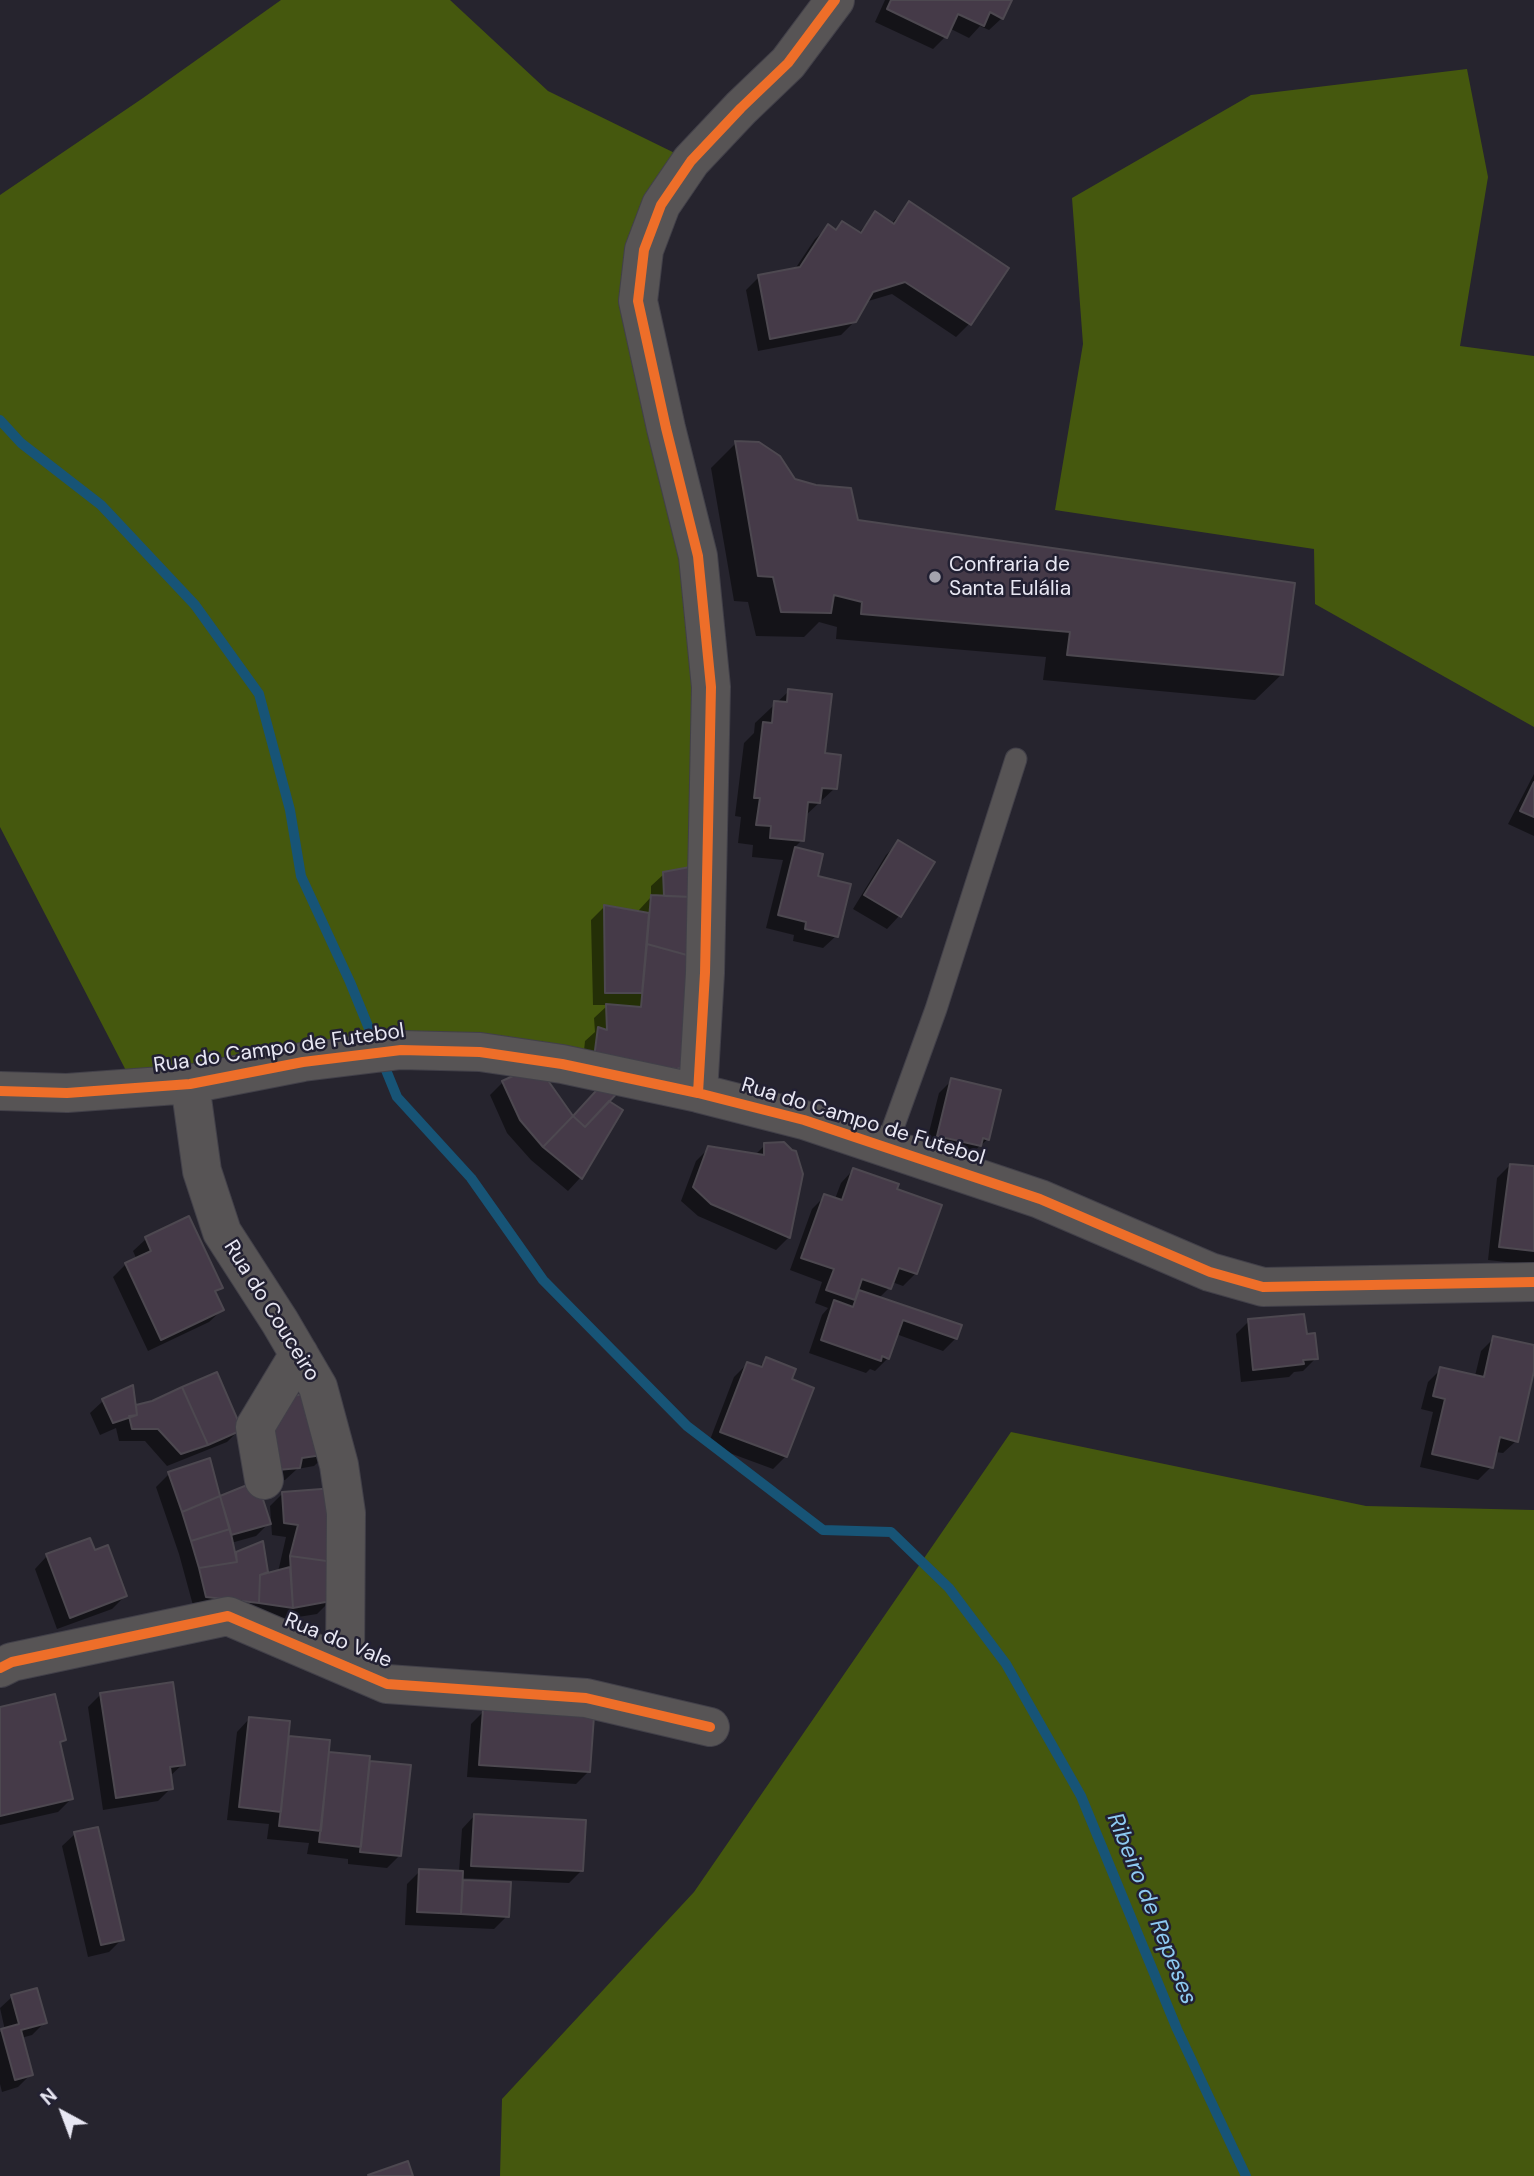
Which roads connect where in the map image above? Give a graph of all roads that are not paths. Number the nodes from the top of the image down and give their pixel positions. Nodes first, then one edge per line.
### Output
1 (835, 0) edge
2 (1016, 759) dead end
3 (190, 1084) junction
4 (0, 1091) edge
5 (698, 1093) junction
6 (886, 1147) junction
7 (1534, 1282) edge
8 (299, 1354) junction
9 (264, 1480) dead end
10 (345, 1666) junction
11 (0, 1668) edge
12 (710, 1727) dead end

1 - 5 street
2 - 6 lane
3 - 4 street, Rua do Campo de Futebol
3 - 5 street, Rua do Campo de Futebol
3 - 8 street, Rua do Couceiro
5 - 6 street, Rua do Campo de Futebol
6 - 7 street, Rua do Campo de Futebol
8 - 9 street
8 - 10 street, Rua do Couceiro
10 - 11 street, Rua do Vale
10 - 12 street, Rua do Vale

